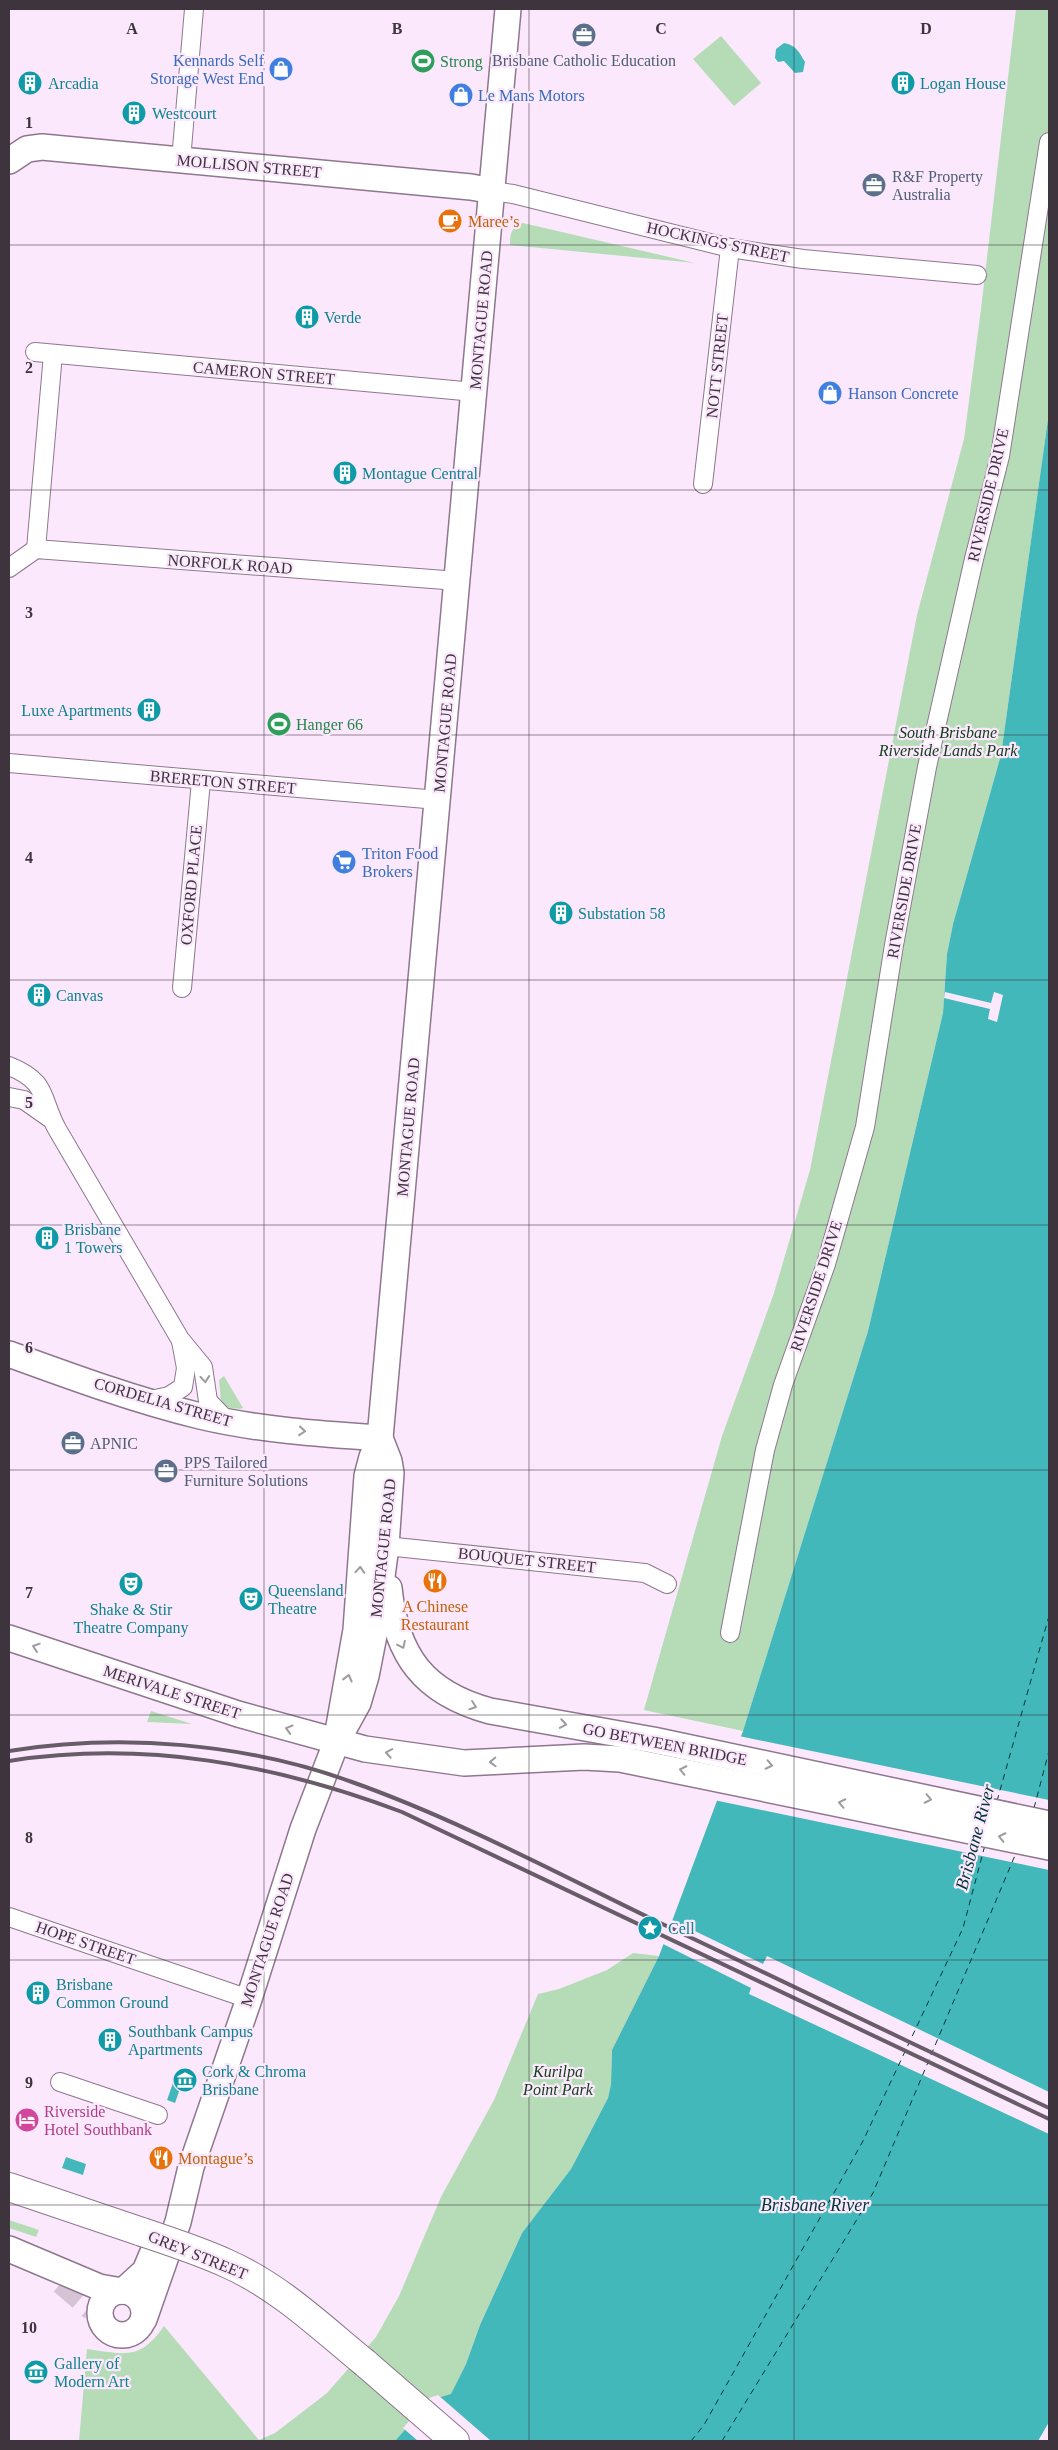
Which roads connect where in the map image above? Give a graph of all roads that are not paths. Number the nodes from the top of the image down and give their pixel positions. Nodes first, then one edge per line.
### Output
1 (194, 9) edge
2 (508, 9) edge
3 (1049, 142) edge
4 (181, 160) junction
5 (9, 161) edge
6 (493, 191) junction
7 (730, 248) junction
8 (977, 275) dead end
9 (35, 352) dead end
10 (54, 354) junction
11 (475, 392) junction
12 (703, 484) dead end
13 (36, 550) junction
14 (9, 568) edge
15 (458, 581) junction
16 (9, 763) edge
17 (201, 781) junction
18 (438, 800) junction
19 (182, 988) dead end
20 (9, 1066) edge
21 (9, 1097) edge
22 (51, 1119) junction
23 (180, 1338) junction
24 (9, 1354) edge
25 (145, 1401) junction
26 (228, 1422) junction
27 (380, 1438) junction
28 (386, 1546) junction
29 (667, 1584) dead end
30 (730, 1633) dead end
31 (9, 1638) edge
32 (336, 1743) junction
33 (650, 1752) junction
34 (1049, 1824) edge
35 (1049, 1847) edge
36 (9, 1917) edge
37 (249, 1999) junction
38 (60, 2082) dead end
39 (158, 2115) dead end
40 (191, 2168) junction
41 (9, 2186) edge
42 (9, 2249) edge
43 (34, 2260) junction
44 (62, 2282) tunnel mouth
45 (122, 2291) junction
46 (144, 2319) junction
47 (454, 2441) edge

1 - 4 street
2 - 6 street, MONTAGUE ROAD
3 - 30 street, RIVERSIDE DRIVE
4 - 5 street, MOLLISON STREET
4 - 6 street, MOLLISON STREET
6 - 7 street, HOCKINGS STREET
6 - 11 street, MONTAGUE ROAD
7 - 8 street, HOCKINGS STREET
7 - 12 street, NOTT STREET
9 - 10 street, CAMERON STREET
10 - 11 street, CAMERON STREET
10 - 13 street
11 - 15 street, MONTAGUE ROAD
13 - 14 street
13 - 15 street, NORFOLK ROAD
15 - 18 street, MONTAGUE ROAD
16 - 17 street, BRERETON STREET
17 - 18 street, BRERETON STREET
17 - 19 street, OXFORD PLACE
18 - 27 street, MONTAGUE ROAD
20 - 22 street
21 - 22 street
22 - 23 street
23 - 25 street
23 -> 26 street
24 - 25 street, CORDELIA STREET
25 - 26 street, CORDELIA STREET
26 -> 27 street, CORDELIA STREET
27 - 28 street, MONTAGUE ROAD
32 -> 27 street, MONTAGUE ROAD
28 - 29 street, BOUQUET STREET
28 - 32 street, MONTAGUE ROAD
28 -> 33 street, GO BETWEEN BRIDGE
32 -> 31 street, MERIVALE STREET
33 -> 32 street, GO BETWEEN BRIDGE
32 - 37 street, MONTAGUE ROAD
33 -> 34 street, GO BETWEEN BRIDGE
35 -> 33 street, GO BETWEEN BRIDGE
36 - 37 street, HOPE STREET
37 - 40 street, MONTAGUE ROAD
38 - 39 street
40 - 45 street, MONTAGUE ROAD
40 - 46 street, MONTAGUE ROAD
41 - 47 main road, GREY STREET, bridge
42 - 43 street
43 - 44 street
43 - 45 street
45 - 46 street
45 - 46 street

